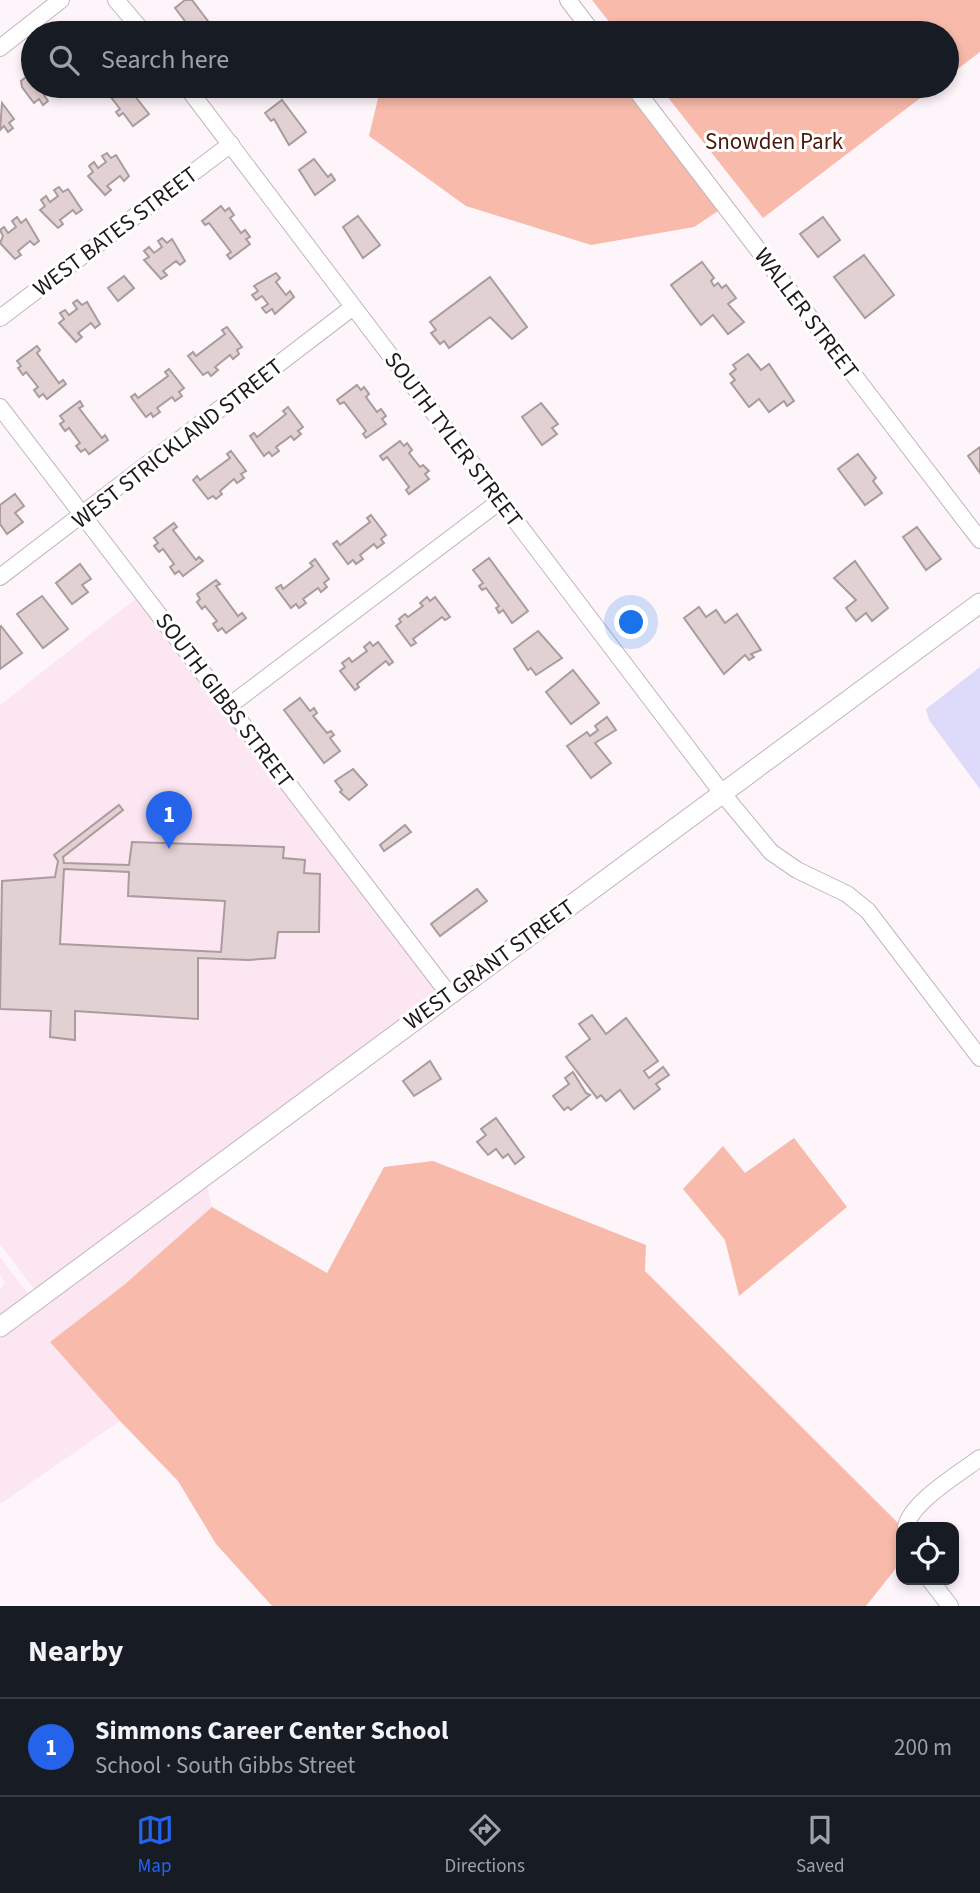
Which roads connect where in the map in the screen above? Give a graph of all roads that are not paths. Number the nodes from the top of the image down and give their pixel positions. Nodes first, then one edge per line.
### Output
1 (61, 0) edge
2 (116, 0) edge
3 (568, 0) edge
4 (34, 21) edge
5 (134, 21) edge
6 (584, 21) edge
7 (21, 31) edge
8 (0, 48) edge
9 (195, 98) edge
10 (642, 98) edge
11 (231, 144) junction
12 (353, 307) junction
13 (0, 318) edge
14 (0, 407) edge
15 (500, 500) junction
16 (84, 515) junction
17 (980, 540) edge
18 (0, 577) edge
19 (980, 603) edge
20 (229, 706) junction
21 (722, 793) junction
22 (448, 993) junction
23 (980, 1058) edge
24 (0, 1327) edge
25 (980, 1458) edge
26 (907, 1522) edge
27 (934, 1585) edge
28 (950, 1606) edge

1 - 4 street
2 - 5 street
3 - 6 street
7 - 8 street
9 - 11 street, SOUTH TYLER STREET
10 - 17 street, WALLER STREET
11 - 12 street, SOUTH TYLER STREET
11 - 13 street, WEST BATES STREET
12 - 15 street, SOUTH TYLER STREET
12 - 16 street, WEST STRICKLAND STREET
14 - 16 street, SOUTH GIBBS STREET
15 - 20 street
15 - 21 street, SOUTH TYLER STREET
16 - 18 street, WEST STRICKLAND STREET
16 - 20 street, SOUTH GIBBS STREET
19 - 21 street, WEST GRANT STREET
20 - 22 street, SOUTH GIBBS STREET
21 - 22 street, WEST GRANT STREET
21 - 23 street, SOUTH TYLER STREET
22 - 24 street, WEST GRANT STREET
25 - 26 street
27 - 28 street

